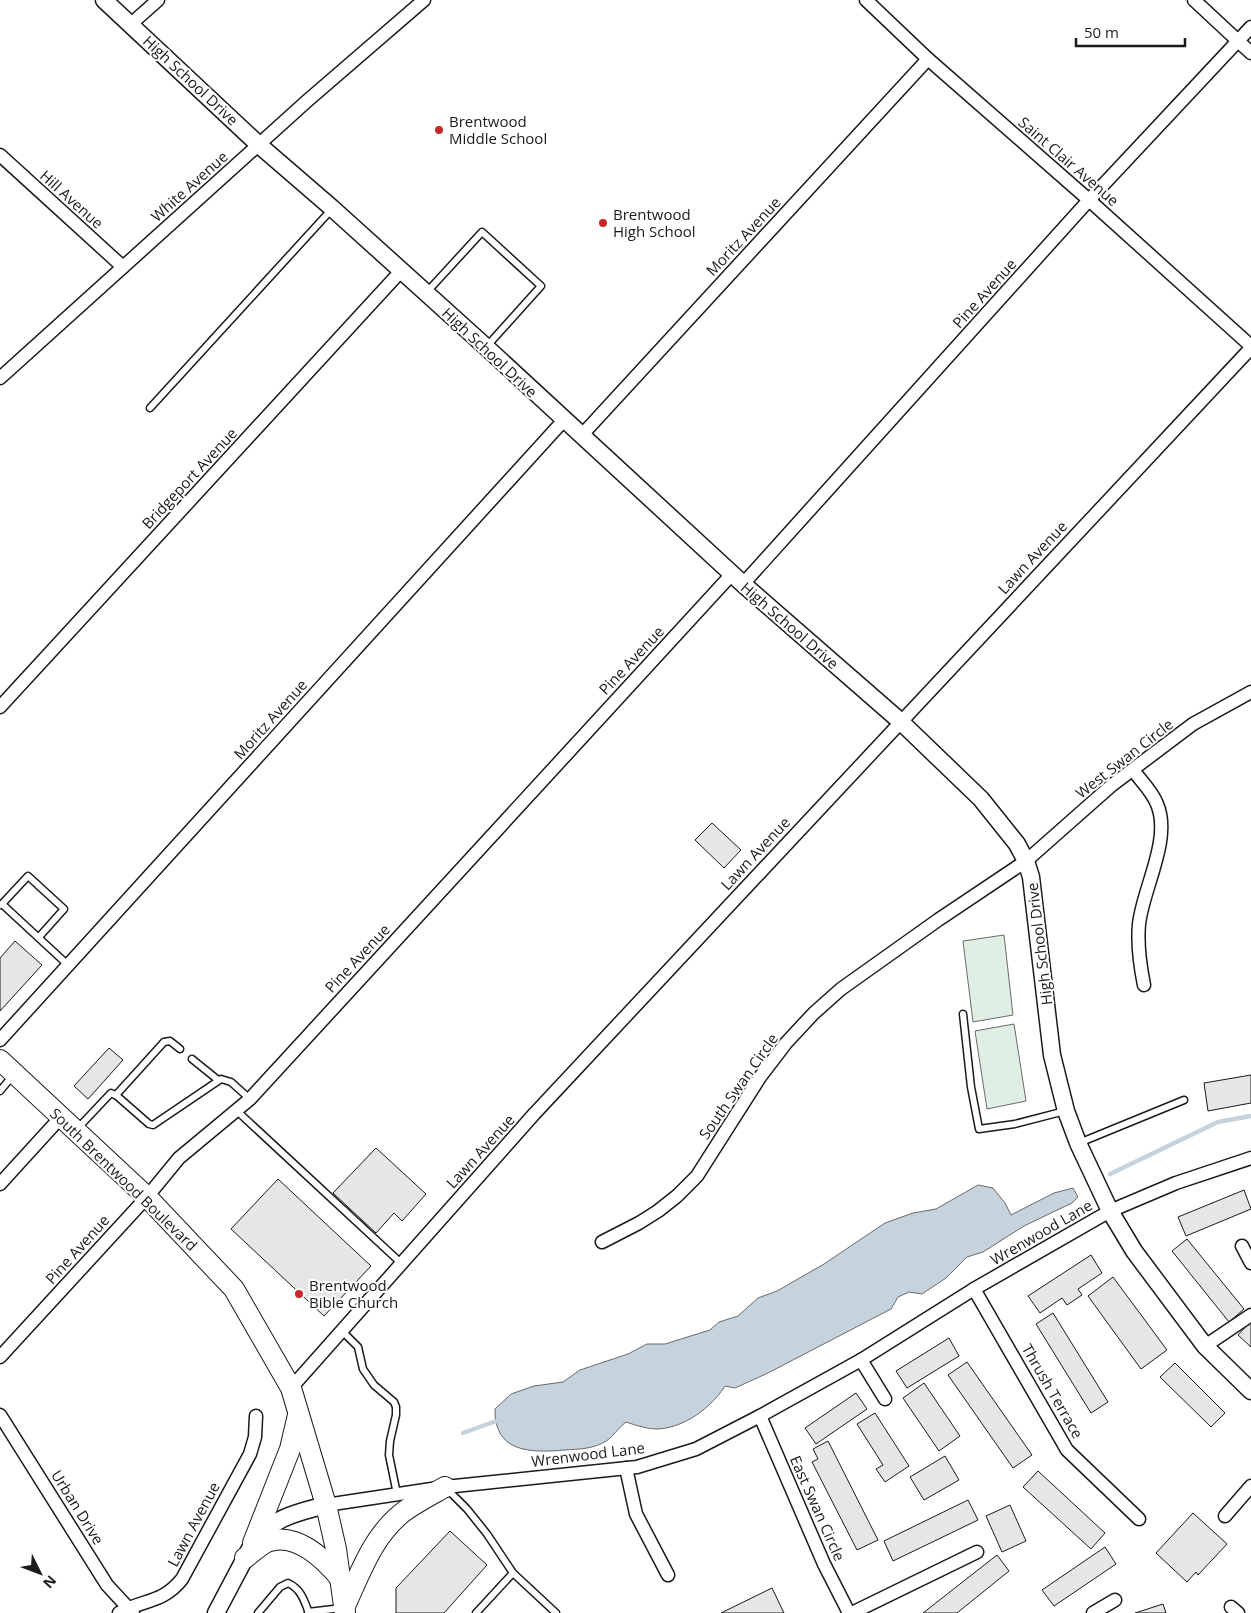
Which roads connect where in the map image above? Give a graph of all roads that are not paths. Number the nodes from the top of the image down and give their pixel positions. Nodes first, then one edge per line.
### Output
1 (104, 0) edge
2 (158, 0) edge
3 (424, 0) edge
4 (866, 0) edge
5 (1194, 0) edge
6 (131, 24) junction
7 (1251, 27) edge
8 (1238, 41) junction
9 (1251, 53) edge
10 (928, 58) junction
11 (259, 145) junction
12 (0, 155) edge
13 (1089, 200) junction
14 (332, 208) junction
15 (122, 267) junction
16 (401, 271) junction
17 (426, 293) junction
18 (486, 347) junction
19 (1251, 347) edge
20 (0, 378) edge
21 (150, 408) dead end
22 (564, 420) junction
23 (581, 436) junction
24 (738, 579) junction
25 (1251, 692) edge
26 (0, 707) edge
27 (900, 721) junction
28 (1133, 770) junction
29 (1026, 861) junction
30 (1, 905) edge
31 (38, 937) junction
32 (68, 965) junction
33 (1144, 985) dead end
34 (963, 1014) dead end
35 (0, 1040) edge
36 (180, 1049) dead end
37 (192, 1059) dead end
38 (7, 1067) edge
39 (218, 1080) junction
40 (0, 1091) edge
41 (116, 1095) junction
42 (250, 1099) junction
43 (1184, 1100) dead end
44 (237, 1111) junction
45 (1066, 1111) junction
46 (61, 1117) junction
47 (75, 1130) junction
48 (1078, 1143) junction
49 (1251, 1158) edge
50 (0, 1184) edge
51 (147, 1197) junction
52 (1110, 1210) junction
53 (602, 1242) dead end
54 (1242, 1246) dead end
55 (401, 1263) junction
56 (1251, 1263) edge
57 (974, 1289) junction
58 (1251, 1315) edge
59 (342, 1330) junction
60 (1205, 1346) junction
61 (0, 1357) edge
62 (861, 1360) junction
63 (291, 1388) junction
64 (1251, 1390) edge
65 (885, 1399) dead end
66 (298, 1413) junction
67 (0, 1415) edge
68 (256, 1416) dead end
69 (760, 1416) junction
70 (626, 1468) junction
71 (1251, 1486) edge
72 (445, 1487) junction
73 (397, 1494) junction
74 (326, 1505) junction
75 (1225, 1516) dead end
76 (1138, 1519) dead end
77 (249, 1551) junction
78 (977, 1552) dead end
79 (513, 1573) junction
80 (668, 1575) dead end
81 (340, 1578) junction
82 (1115, 1600) dead end
83 (344, 1610) edge
84 (126, 1611) edge
85 (309, 1612) edge
86 (216, 1613) edge
87 (258, 1613) edge
88 (476, 1613) edge
89 (556, 1613) edge
90 (850, 1613) edge
91 (1093, 1613) edge

1 - 6 street, High School Drive
2 - 6 street
3 - 11 street, White Avenue
4 - 10 street, Saint Clair Avenue
5 - 8 street
6 - 11 street, High School Drive
7 - 8 street, Pine Avenue
8 - 9 street
8 - 13 street, Pine Avenue
10 - 13 street, Saint Clair Avenue
10 - 23 street, Moritz Avenue
11 - 14 street, High School Drive
11 - 15 street, White Avenue
12 - 15 street, Hill Avenue
13 - 19 street, Saint Clair Avenue
13 - 24 street, Pine Avenue
14 - 16 street, High School Drive
14 - 21 lane
15 - 20 street, White Avenue
16 - 17 street, High School Drive
16 - 26 street, Bridgeport Avenue
17 - 18 street, High School Drive
17 - 18 lane
18 - 22 street, High School Drive
19 - 27 street, Lawn Avenue
22 - 23 street, High School Drive
22 - 32 street, Moritz Avenue
23 - 24 street, High School Drive
24 - 27 street, High School Drive
24 - 42 street, Pine Avenue
25 - 28 street, West Swan Circle
27 - 29 street, High School Drive
27 - 55 street, Lawn Avenue
28 - 29 street, West Swan Circle
28 - 33 street
29 - 45 street, High School Drive
29 - 53 street, South Swan Circle
30 - 31 lane
30 - 31 lane
31 - 32 lane
32 - 35 street, Moritz Avenue
34 - 45 lane
36 - 41 lane
37 - 39 lane
38 - 40 lane
38 - 46 main road, South Brentwood Boulevard
39 - 41 lane
39 - 42 lane
41 - 47 lane
42 - 44 street, Pine Avenue
43 - 48 lane
44 - 51 street, Pine Avenue
44 - 55 lane
45 - 48 street, High School Drive
46 - 47 main road, South Brentwood Boulevard
46 - 50 street
47 - 51 main road, South Brentwood Boulevard
48 - 52 street, High School Drive
49 - 52 street, Wrenwood Lane
51 - 61 street, Pine Avenue
51 - 63 main road, South Brentwood Boulevard
52 - 57 street, Wrenwood Lane
52 - 60 street, High School Drive
54 - 56 street
55 - 59 street, Lawn Avenue
57 - 62 street, Wrenwood Lane
57 - 76 street, Thrush Terrace
58 - 60 street
59 - 63 street, Lawn Avenue
59 - 73 lane
60 - 64 street, High School Drive
62 - 65 street
62 - 69 street, Wrenwood Lane
63 - 66 main road, South Brentwood Boulevard
66 - 74 main road, South Brentwood Boulevard
66 - 77 main road
67 - 84 street, Urban Drive
68 - 84 street, Lawn Avenue
69 - 70 street, Wrenwood Lane
69 - 90 street, East Swan Circle
70 - 72 street, Wrenwood Lane
70 - 80 street
71 - 75 street
72 - 73 street, Wrenwood Lane
72 - 79 lane
72 - 83 main road
73 - 74 street, Wrenwood Lane
74 - 77 street
74 - 81 main road, South Brentwood Boulevard
77 - 81 main road
77 - 86 street
78 - 90 street
79 - 88 lane
79 - 89 lane
81 - 83 main road, South Brentwood Boulevard
82 - 91 street
83 - 85 lane
85 - 87 lane

